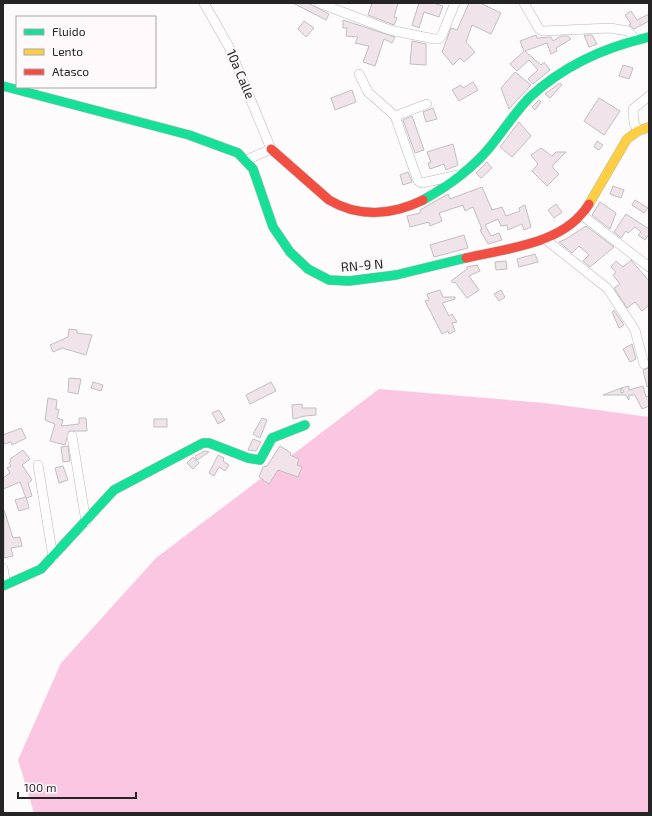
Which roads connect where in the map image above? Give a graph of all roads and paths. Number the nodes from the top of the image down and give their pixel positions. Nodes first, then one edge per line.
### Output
1 (204, 3) edge
2 (319, 3) edge
3 (455, 3) edge
4 (524, 3) edge
5 (649, 37) edge
6 (635, 39) junction
7 (359, 74) dead end
8 (3, 86) edge
9 (649, 96) edge
10 (427, 104) dead end
11 (395, 116) junction
12 (649, 127) edge
13 (638, 131) junction
14 (271, 149) junction
15 (246, 160) junction
16 (461, 174) junction
17 (582, 216) junction
18 (545, 239) junction
19 (649, 267) edge
20 (644, 364) dead end
21 (305, 425) dead end
22 (72, 436) dead end
23 (38, 465) dead end
24 (86, 522) junction
25 (53, 557) junction
26 (3, 568) edge
27 (5, 585) edge

1 - 14 street, 10a Calle
2 - 3 street
4 - 6 street
5 - 6 street
6 - 16 street
7 - 11 street
8 - 15 street, RN-9 N
9 - 13 street
10 - 11 street
11 - 16 street
12 - 13 street, RN-9 N
13 - 17 street, RN-9 N
14 - 15 street
14 - 16 street
15 - 18 street, RN-9 N
17 - 18 street, RN-9 N
17 - 19 street
18 - 20 street
21 - 24 street
22 - 24 street
23 - 25 street
24 - 25 street
25 - 27 street
26 - 27 street

